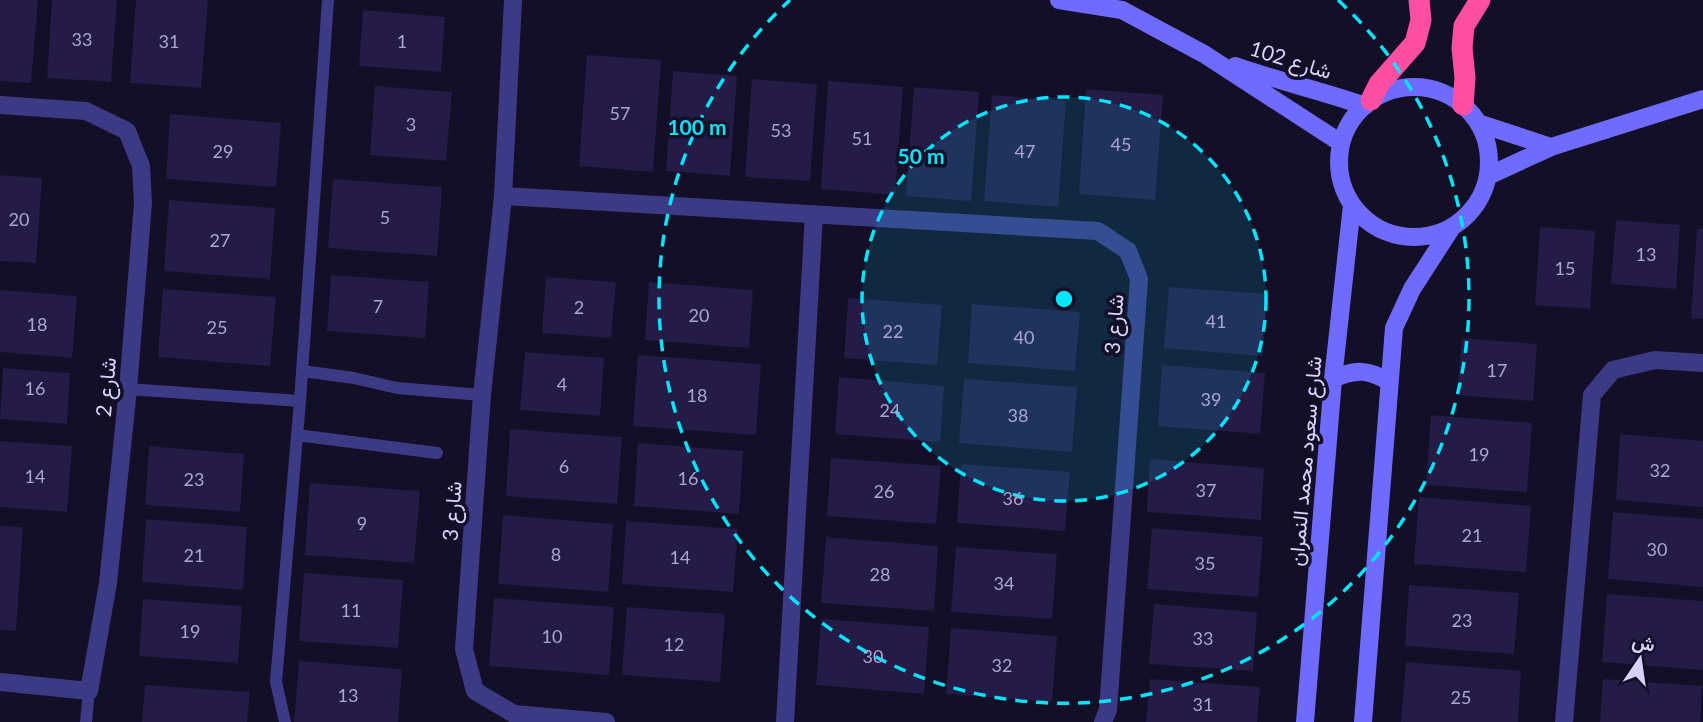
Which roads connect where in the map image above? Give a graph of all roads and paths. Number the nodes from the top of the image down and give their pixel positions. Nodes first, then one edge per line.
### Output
1 (328, 0) edge
2 (513, 0) edge
3 (1059, 0) edge
4 (1419, 0) edge
5 (1480, 0) edge
6 (1204, 54) junction
7 (1703, 99) edge
8 (1368, 103) junction
9 (0, 105) edge
10 (1463, 105) junction
11 (1478, 123) junction
12 (1341, 143) junction
13 (1551, 148) junction
14 (1488, 176) junction
15 (503, 196) junction
16 (1352, 205) junction
17 (814, 214) junction
18 (1452, 227) junction
19 (1703, 363) edge
20 (302, 371) junction
21 (1333, 379) junction
22 (1389, 382) junction
23 (128, 388) junction
24 (482, 395) junction
25 (300, 401) junction
26 (297, 435) junction
27 (437, 453) dead end
28 (0, 682) edge
29 (89, 691) junction
30 (86, 722) edge
31 (285, 722) edge
32 (606, 722) edge
33 (785, 722) edge
34 (1103, 722) edge
35 (1305, 722) edge
36 (1363, 722) edge
37 (1564, 722) edge

1 - 20 lane
2 - 15 street, شارع 3
3 - 6 street, شارع 102
4 - 8 highway
5 - 10 highway
6 - 8 street, شارع 102
6 - 12 street, شارع 102
7 - 13 street
8 - 10 street
8 - 12 street
9 - 23 street, شارع 2
10 - 11 street
11 - 13 street
11 - 14 street
12 - 16 street
13 - 14 street
14 - 18 street
15 - 17 street, شارع 3
15 - 24 street, شارع 3
16 - 18 street
16 - 21 street, شارع سعود محمد النمران
17 - 33 street
17 - 34 street, شارع 3
18 - 22 street
19 - 37 street
20 - 24 lane
20 - 25 lane
21 - 22 street
21 - 35 street, شارع سعود محمد النمران
22 - 36 street
23 - 25 lane
23 - 29 street, شارع 2
24 - 32 street, شارع 3
25 - 26 lane
26 - 27 lane
26 - 31 lane
28 - 29 street
29 - 30 lane

